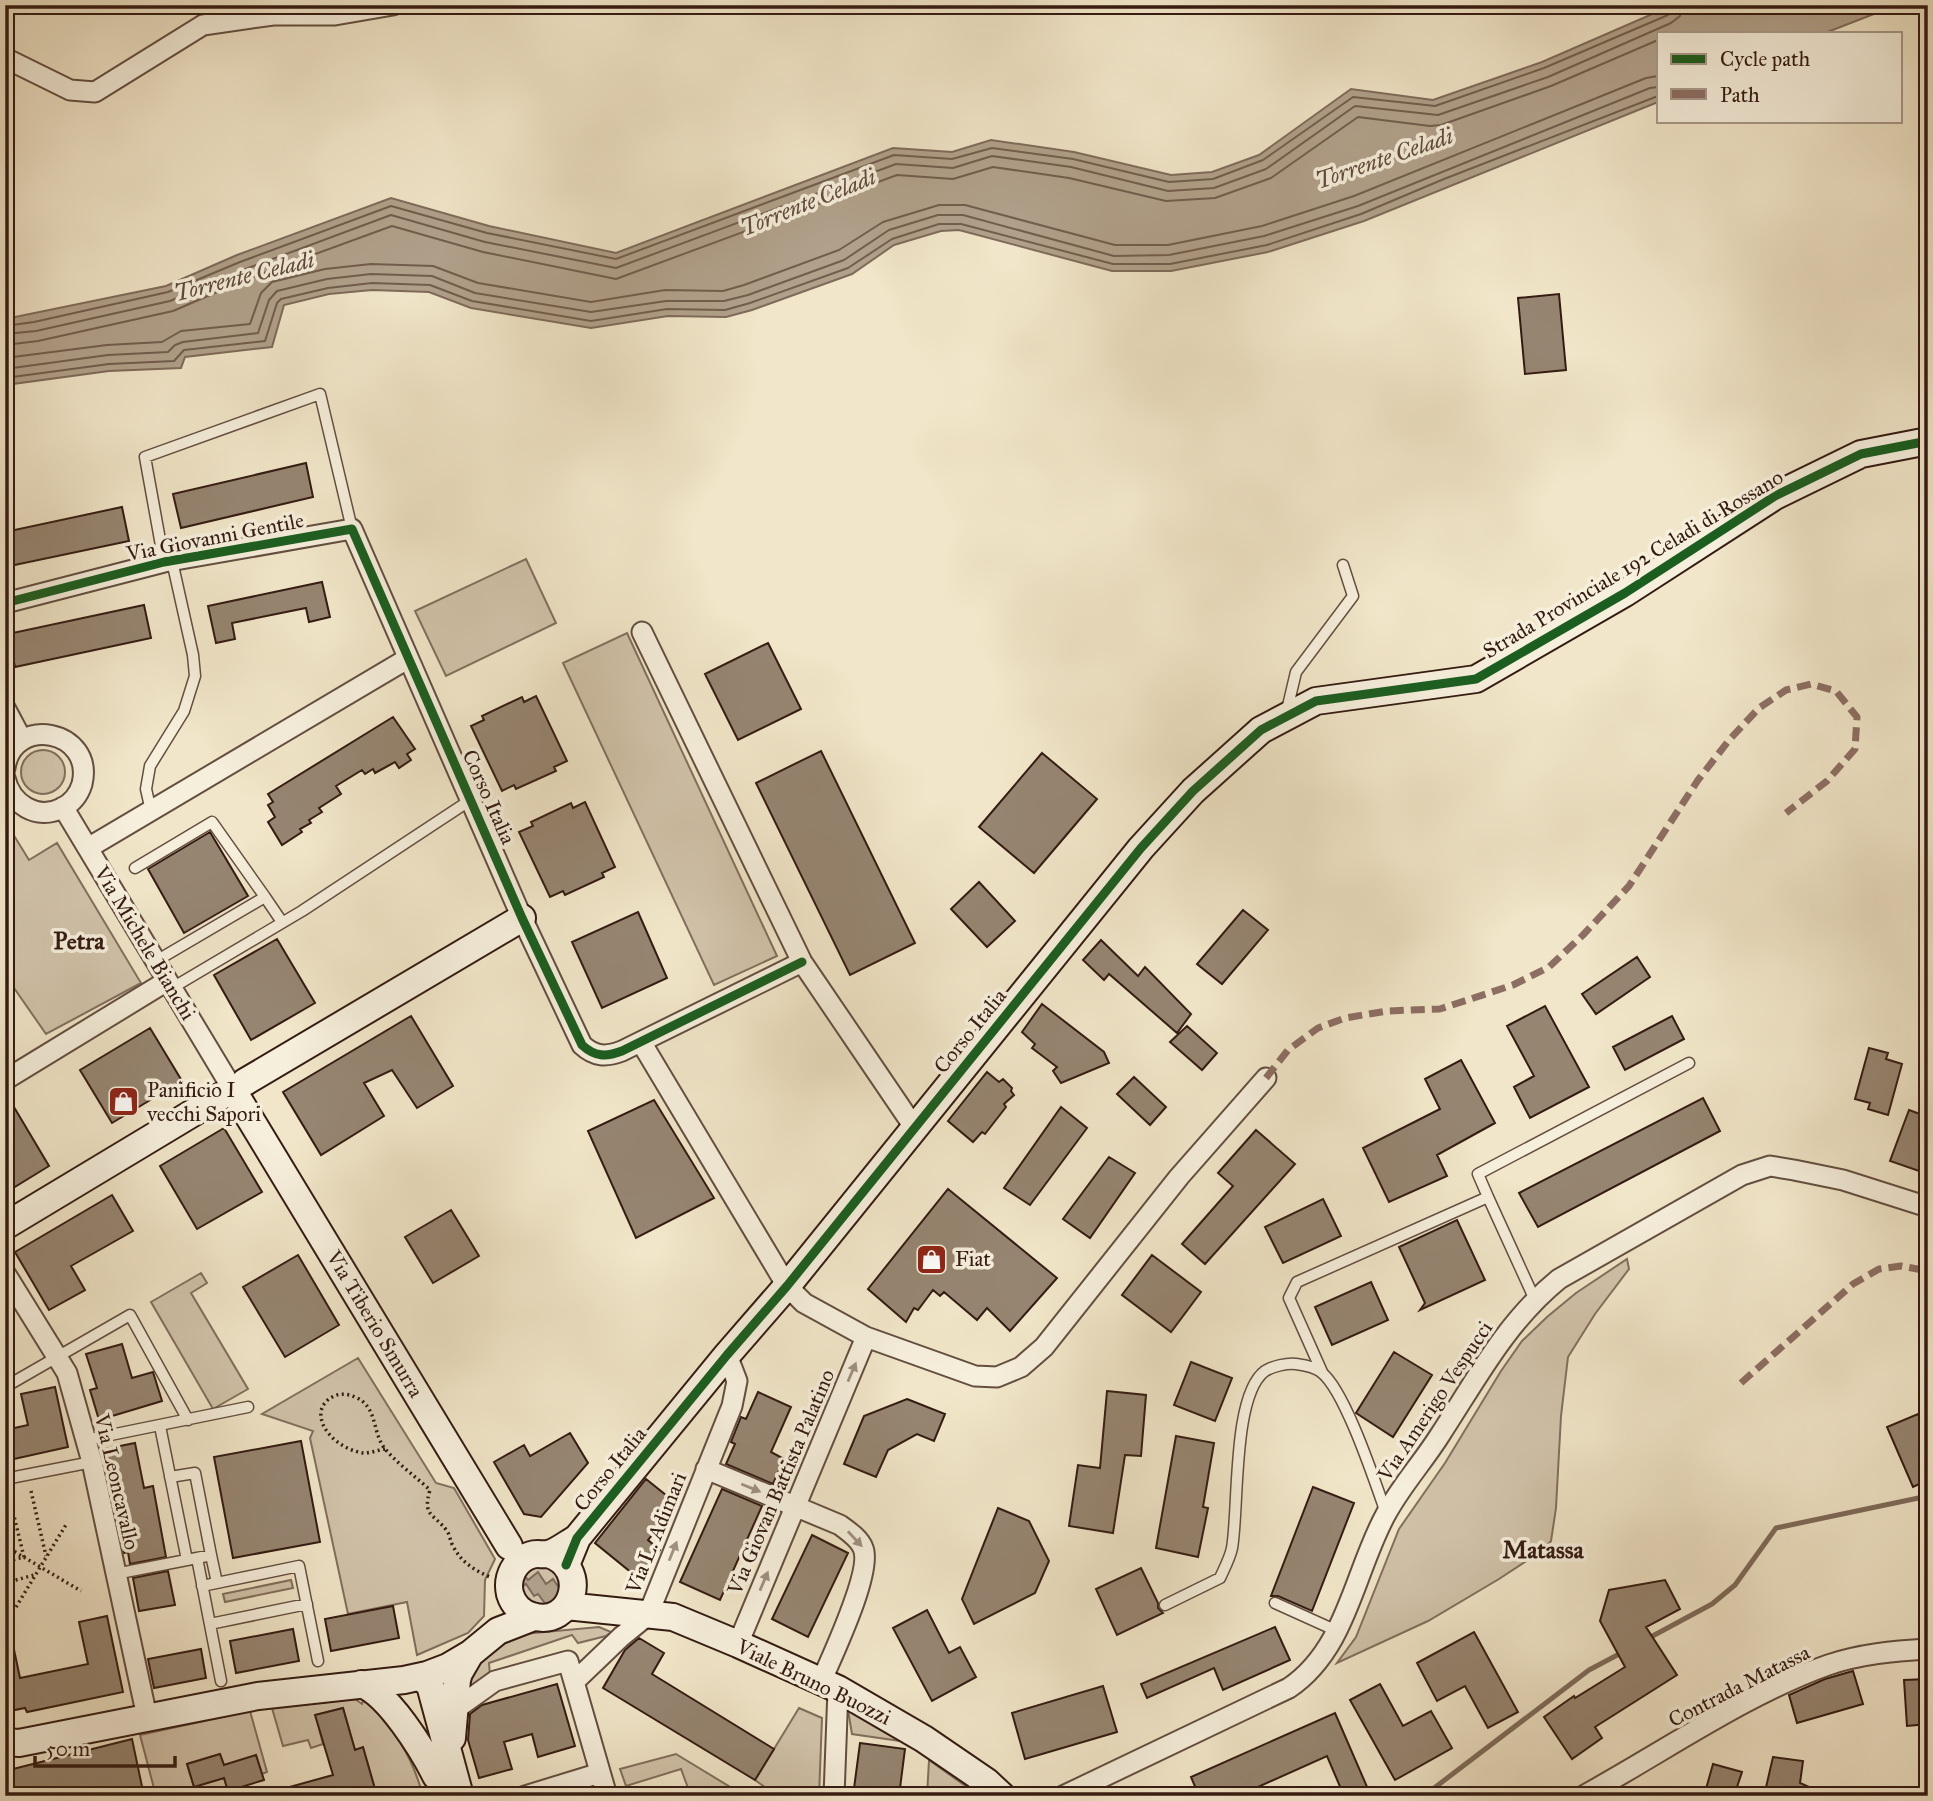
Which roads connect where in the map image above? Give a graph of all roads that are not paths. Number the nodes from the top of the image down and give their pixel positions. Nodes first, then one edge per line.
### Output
1 (393, 5) edge
2 (5, 58) edge
3 (1928, 441) edge
4 (352, 529) junction
5 (168, 562) junction
6 (1343, 565) dead end
7 (5, 603) edge
8 (642, 632) dead end
9 (407, 659) junction
10 (1476, 679) joint
11 (5, 708) edge
12 (1286, 718) junction
13 (22, 740) junction
14 (5, 768) edge
15 (5, 778) edge
16 (472, 799) junction
17 (64, 807) junction
18 (151, 810) junction
19 (88, 848) junction
20 (135, 867) dead end
21 (265, 897) junction
22 (522, 918) junction
23 (282, 922) junction
24 (156, 961) junction
25 (803, 961) junction
26 (170, 984) junction
27 (641, 1042) junction
28 (1689, 1063) dead end
29 (1266, 1078) dead end
30 (5, 1080) edge
31 (233, 1090) junction
32 (914, 1127) junction
33 (1488, 1197) junction
34 (1928, 1207) edge
35 (5, 1226) edge
36 (5, 1273) edge
37 (788, 1286) junction
38 (1535, 1300) junction
39 (866, 1337) junction
40 (727, 1355) junction
41 (57, 1357) junction
42 (1322, 1372) junction
43 (5, 1387) edge
44 (248, 1407) dead end
45 (188, 1420) junction
46 (160, 1426) junction
47 (86, 1440) junction
48 (92, 1462) junction
49 (706, 1469) junction
50 (170, 1477) junction
51 (5, 1479) edge
52 (796, 1506) junction
53 (1386, 1513) junction
54 (509, 1546) junction
55 (211, 1555) junction
56 (550, 1558) junction
57 (192, 1559) junction
58 (115, 1574) junction
59 (217, 1583) junction
60 (504, 1584) junction
61 (202, 1586) junction
62 (569, 1599) junction
63 (1275, 1603) dead end
64 (307, 1604) junction
65 (1165, 1605) dead end
66 (648, 1615) junction
67 (534, 1617) junction
68 (210, 1624) junction
69 (498, 1631) junction
70 (1337, 1631) junction
71 (738, 1644) junction
72 (1928, 1649) edge
73 (470, 1654) junction
74 (318, 1661) dead end
75 (419, 1677) junction
76 (221, 1681) dead end
77 (574, 1682) junction
78 (360, 1684) junction
79 (830, 1686) junction
80 (453, 1711) junction
81 (147, 1717) junction
82 (10, 1746) edge
83 (600, 1773) junction
84 (448, 1785) edge
85 (994, 1793) edge
86 (525, 1796) edge
87 (607, 1796) edge
88 (834, 1796) edge
89 (1063, 1796) edge
90 (1583, 1796) edge

1 - 2 street
3 - 10 street, Strada Provinciale 192 Celadi di Rossano
4 - 5 street, Via Giovanni Gentile
4 - 5 lane
4 - 9 street, Corso Italia
5 - 7 street, Via Giovanni Gentile
5 - 18 lane
6 - 12 lane
8 - 25 street
9 - 16 street, Corso Italia
9 - 18 street
10 - 12 street, Corso Italia
11 - 13 street
12 - 32 street, Corso Italia
13 - 14 street
13 - 17 street
15 - 17 street
16 - 22 street, Corso Italia
16 - 23 lane
17 - 19 street, Via Michele Bianchi
18 - 19 street
19 - 24 street, Via Michele Bianchi
20 - 21 lane
21 - 23 lane
21 - 24 lane
22 - 27 street, Corso Italia
22 - 31 street
23 - 26 lane
24 - 26 street, Via Michele Bianchi
25 - 27 street, Corso Italia
25 - 32 street
26 - 30 street
26 - 31 street, Via Michele Bianchi
27 - 37 street
28 - 33 lane
29 - 39 street
31 - 35 street
31 - 54 street, Via Tiberio Smurra
32 - 37 street, Corso Italia
33 - 38 lane
33 - 42 lane
34 - 38 street, Via Amerigo Vespucci
36 - 41 street, Via Leoncavallo
37 - 39 street
37 - 40 street, Corso Italia
38 - 53 street, Via Amerigo Vespucci
52 -> 39 street, Via Giovan Battista Palatino
40 - 49 street, Via L. Adimari
40 - 56 street, Corso Italia
41 - 43 lane
41 - 45 lane
41 - 47 street, Via Leoncavallo
42 - 53 lane
42 - 65 lane
44 - 45 lane
45 - 46 lane
46 - 47 lane
46 - 50 lane
47 - 48 street, Via Leoncavallo
48 - 51 lane
48 - 58 street, Via Leoncavallo
49 -> 52 street, Via L. Adimari
66 -> 49 street, Via L. Adimari
50 - 55 lane
50 - 57 lane
71 -> 52 street, Via Giovan Battista Palatino
52 -> 79 street, Via L. Adimari
53 - 70 street, Via Amerigo Vespucci
54 - 56 street
54 - 60 street
55 - 57 lane
55 - 59 lane
56 - 60 street
56 - 62 street
57 - 58 lane
57 - 61 lane
58 - 81 street, Via Leoncavallo
59 - 61 lane
59 - 64 lane
60 - 67 street
60 - 69 street
61 - 68 lane
62 - 66 street, Viale Bruno Buozzi
62 - 67 street
63 - 70 lane
64 - 68 lane
64 - 74 lane
66 - 71 street, Viale Bruno Buozzi
66 - 77 street
67 - 69 street
68 - 76 lane
69 - 73 street
70 - 89 street, Via Amerigo Vespucci
71 - 79 street, Viale Bruno Buozzi
72 - 90 street, Contrada Matassa
73 - 75 street
73 - 80 street
75 - 78 street
75 - 84 street
77 - 80 street
77 - 83 street
78 - 81 street
78 - 84 street
79 - 85 street, Viale Bruno Buozzi
79 - 88 street
80 - 84 street
81 - 82 street
83 - 86 street
83 - 87 street

